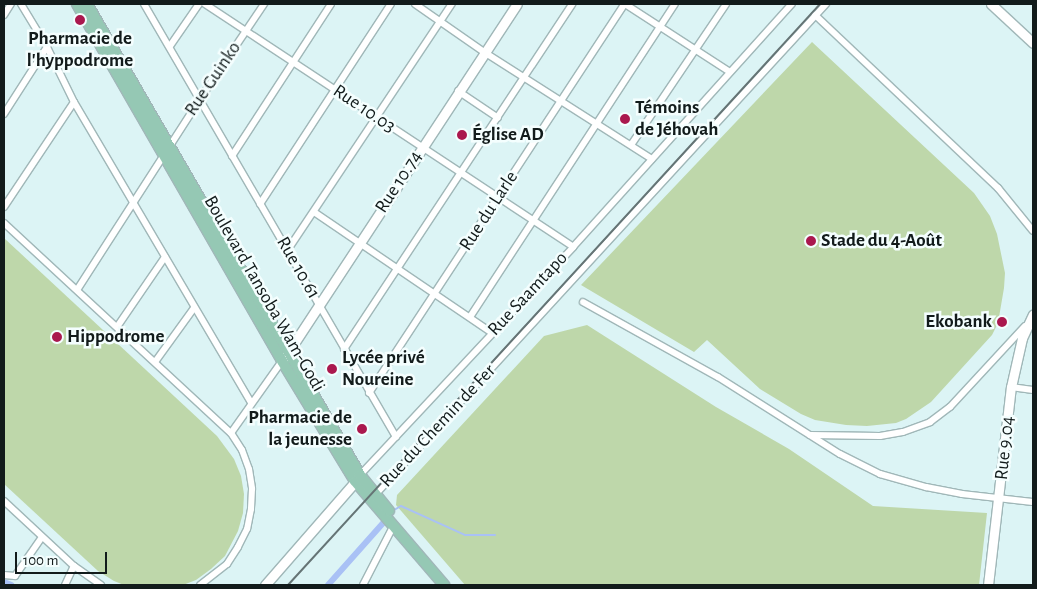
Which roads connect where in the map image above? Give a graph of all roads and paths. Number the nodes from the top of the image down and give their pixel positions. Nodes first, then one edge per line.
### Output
1 (11, 4) edge
2 (21, 4) edge
3 (77, 4) edge
4 (87, 4) edge
5 (144, 4) edge
6 (199, 4) edge
7 (205, 4) edge
8 (264, 4) edge
9 (331, 4) edge
10 (391, 4) edge
11 (415, 4) edge
12 (452, 4) edge
13 (517, 4) edge
14 (572, 4) edge
15 (625, 4) edge
16 (675, 4) edge
17 (726, 4) edge
18 (792, 4) edge
19 (826, 4) edge
20 (991, 4) edge
21 (4, 15) edge
22 (815, 15) junction
23 (441, 21) junction
24 (660, 28) junction
25 (246, 31) junction
26 (1033, 43) edge
27 (170, 46) junction
28 (47, 47) junction
29 (695, 51) junction
30 (484, 52) junction
31 (293, 62) junction
32 (730, 72) junction
33 (524, 79) junction
34 (335, 89) junction
35 (458, 91) junction
36 (200, 98) junction
37 (560, 101) junction
38 (74, 102) junction
39 (4, 114) edge
40 (377, 117) junction
41 (498, 118) junction
42 (596, 122) junction
43 (631, 145) junction
44 (422, 148) junction
45 (167, 152) junction
46 (232, 156) junction
47 (652, 160) junction
48 (461, 173) junction
49 (499, 197) junction
50 (134, 200) junction
51 (260, 204) junction
52 (4, 207) edge
53 (314, 212) junction
54 (534, 220) junction
55 (4, 223) edge
56 (1033, 231) edge
57 (360, 244) junction
58 (573, 247) junction
59 (287, 251) junction
60 (165, 257) junction
61 (398, 268) junction
62 (77, 290) junction
63 (434, 294) junction
64 (583, 302) dead end
65 (320, 306) junction
66 (194, 308) junction
67 (1033, 314) edge
68 (470, 317) junction
69 (1026, 324) junction
70 (117, 327) junction
71 (492, 333) junction
72 (344, 349) junction
73 (285, 357) junction
74 (155, 362) junction
75 (1011, 387) junction
76 (1033, 390) edge
77 (368, 393) junction
78 (251, 403) junction
79 (231, 433) junction
80 (809, 435) junction
81 (396, 437) junction
82 (357, 478) junction
83 (375, 495) junction
84 (999, 498) junction
85 (4, 502) edge
86 (1033, 502) edge
87 (394, 527) junction
88 (42, 536) junction
89 (74, 566) junction
90 (4, 574) edge
91 (65, 585) edge
92 (100, 585) edge
93 (200, 585) edge
94 (265, 585) edge
95 (364, 585) edge
96 (444, 585) edge
97 (454, 585) edge
98 (988, 585) edge

1 - 21 street
2 - 28 street
3 - 45 main road, Boulevard Tansoba Wam-Godi
4 - 45 main road, Boulevard Tansoba Wam-Godi
5 - 27 street, Rue 10.61
6 - 27 street
7 - 25 street, Rue 10.03
8 - 25 street, Rue Guinko
9 - 31 street
10 - 34 street
11 - 23 street
12 - 23 street
13 - 30 main road, Rue 10.74
14 - 33 street
15 - 24 street
15 - 37 street, Rue du Larle
16 - 24 street
17 - 29 street
18 - 32 street, Rue Saamtapo
19 - 22 street, Rue du Chemin de Fer
20 - 26 main road
22 - 56 street
22 - 83 street, Rue du Chemin de Fer
23 - 30 street
23 - 40 street
24 - 29 street
24 - 42 street
25 - 31 street, Rue 10.03
25 - 36 street, Rue Guinko
27 - 36 street, Rue 10.61
28 - 38 street
28 - 39 street
29 - 32 street
29 - 43 street
30 - 33 street
30 - 35 main road, Rue 10.74
31 - 34 street, Rue 10.03
31 - 46 street
32 - 47 street, Rue Saamtapo
33 - 37 street
33 - 41 street
34 - 40 street, Rue 10.03
34 - 51 street
35 - 41 street
35 - 44 main road, Rue 10.74
36 - 45 street, Rue Guinko
36 - 46 street, Rue 10.61
37 - 42 street
37 - 49 street, Rue du Larle
38 - 50 street
38 - 52 street
40 - 44 street, Rue 10.03
40 - 53 street
41 - 48 street
42 - 43 street
42 - 54 street
43 - 47 street
44 - 48 street, Rue 10.03
44 - 57 main road, Rue 10.74
45 - 50 street, Rue Guinko
45 - 73 main road, Boulevard Tansoba Wam-Godi
46 - 51 street, Rue 10.61
47 - 58 street, Rue Saamtapo
48 - 49 street, Rue 10.03
48 - 61 street
49 - 54 street, Rue 10.03
49 - 63 street, Rue du Larle
50 - 60 street
50 - 62 street, Rue Guinko
51 - 59 street, Rue 10.61
53 - 57 street
53 - 59 street
54 - 58 street, Rue 10.03
54 - 68 street
55 - 62 street
57 - 61 street
57 - 65 main road, Rue 10.74
58 - 71 street, Rue Saamtapo
59 - 65 street, Rue 10.61
60 - 66 street
60 - 70 street
61 - 63 street
61 - 72 street
62 - 70 street
63 - 68 street
63 - 77 street, Rue du Larle
64 - 80 street
65 - 72 street, Rue 10.61
65 - 73 main road, Rue 10.74
66 - 74 street
66 - 78 street
67 - 69 main road, Rue 9.04
68 - 71 street
69 - 75 main road, Rue 9.04
69 - 80 street
70 - 74 street
71 - 81 street, Rue Saamtapo
72 - 77 street, Rue 10.61
73 - 78 street
73 - 82 main road, Boulevard Tansoba Wam-Godi
74 - 79 street
75 - 76 street
75 - 84 main road, Rue 9.04
77 - 81 street, Rue 10.61
78 - 79 street
79 - 93 street
80 - 84 street
81 - 82 street, Rue Saamtapo
82 - 83 main road, Boulevard Tansoba Wam-Godi
82 - 87 main road, Boulevard Tansoba Wam-Godi
82 - 94 main road, Rue Saamtapo
83 - 97 main road, Boulevard Tansoba Wam-Godi
84 - 86 street
84 - 98 main road, Rue 9.04
85 - 88 street
87 - 95 street
87 - 96 main road, Boulevard Tansoba Wam-Godi
88 - 89 street
88 - 90 street
89 - 91 street
89 - 92 street

